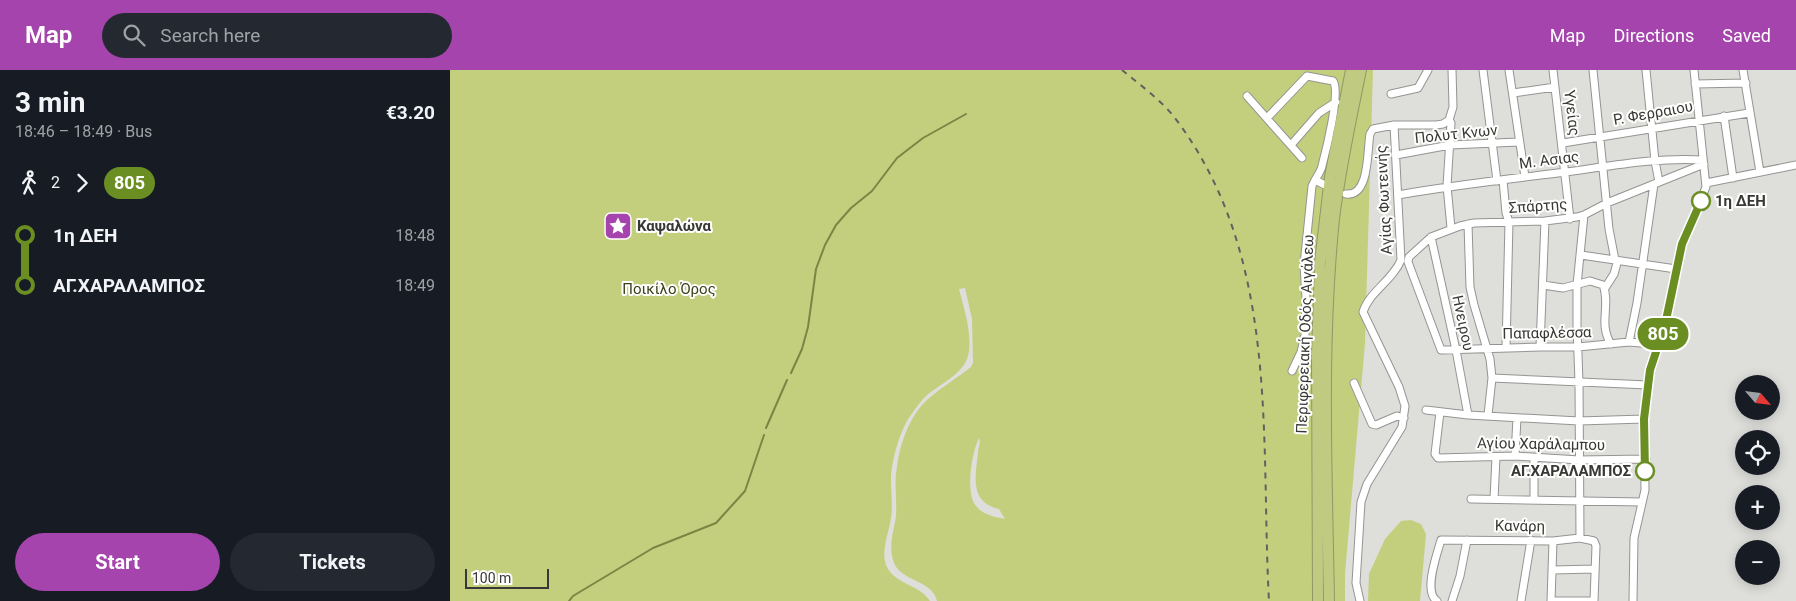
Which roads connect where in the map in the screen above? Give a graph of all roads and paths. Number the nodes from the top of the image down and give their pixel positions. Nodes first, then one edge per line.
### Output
1 (1351, 70) edge
2 (1361, 70) edge
3 (1428, 70) edge
4 (1452, 70) edge
5 (1483, 70) edge
6 (1509, 70) edge
7 (1553, 70) edge
8 (1593, 70) edge
9 (1646, 70) edge
10 (1694, 70) edge
11 (1743, 70) edge
12 (1695, 84) junction
13 (1746, 84) junction
14 (1555, 87) junction
15 (1513, 93) junction
16 (1391, 94) dead end
17 (1247, 96) dead end
18 (1336, 102) junction
19 (1749, 112) junction
20 (1724, 116) junction
21 (1267, 118) junction
22 (1449, 120) junction
23 (1699, 120) junction
24 (1394, 126) junction
25 (1652, 128) junction
26 (1600, 136) junction
27 (1492, 142) junction
28 (1520, 142) junction
29 (1562, 142) junction
30 (1291, 145) junction
31 (1450, 145) junction
32 (1396, 155) junction
33 (1302, 158) dead end
34 (1655, 161) junction
35 (1704, 162) junction
36 (1796, 165) edge
37 (1603, 167) junction
38 (1565, 172) junction
39 (1760, 172) junction
40 (1525, 177) junction
41 (1732, 178) junction
42 (1315, 180) junction
43 (1500, 181) junction
44 (1657, 183) junction
45 (1706, 183) junction
46 (1324, 185) dead end
47 (1447, 186) junction
48 (1346, 194) dead end
49 (1398, 195) junction
50 (1607, 202) junction
51 (1584, 216) junction
52 (1570, 219) junction
53 (1545, 221) junction
54 (1509, 222) junction
55 (1468, 224) junction
56 (1451, 228) junction
57 (1431, 237) junction
58 (1581, 255) junction
59 (1615, 260) junction
60 (1642, 264) junction
61 (1676, 269) junction
62 (1543, 285) junction
63 (1577, 285) junction
64 (1605, 288) junction
65 (1629, 342) junction
66 (1611, 344) junction
67 (1439, 347) joint
68 (1540, 347) junction
69 (1578, 347) junction
70 (1487, 348) junction
71 (1506, 348) junction
72 (1656, 348) junction
73 (1456, 350) junction
74 (1292, 371) dead end
75 (1492, 378) junction
76 (1354, 383) dead end
77 (1580, 383) junction
78 (1648, 385) junction
79 (1426, 410) dead end
80 (1440, 412) junction
81 (1468, 415) junction
82 (1488, 415) junction
83 (1404, 418) junction
84 (1517, 418) junction
85 (1644, 419) junction
86 (1579, 420) junction
87 (1515, 456) junction
88 (1496, 457) junction
89 (1534, 458) junction
90 (1646, 459) junction
91 (1579, 460) junction
92 (1471, 499) dead end
93 (1494, 499) junction
94 (1534, 500) junction
95 (1579, 501) junction
96 (1642, 502) junction
97 (1580, 538) junction
98 (1468, 540) junction
99 (1531, 540) junction
100 (1553, 541) junction
101 (1553, 570) junction
102 (1595, 570) junction
103 (1435, 600) edge
104 (1318, 601) edge
105 (1329, 601) edge
106 (1360, 601) edge
107 (1452, 601) edge
108 (1521, 601) edge
109 (1551, 601) edge
110 (1594, 601) edge
111 (1633, 601) edge

1 - 104 highway, Περιφερειακή Οδός Αιγάλεω
2 - 105 highway, Περιφερειακή Οδός Αιγάλεω
3 - 16 street
4 - 22 street
5 - 27 street
6 - 15 street
7 - 14 street, Υγείας
8 - 26 street
9 - 25 street
10 - 12 street
11 - 13 street
12 - 13 street
12 - 23 street
13 - 19 street
14 - 15 street
14 - 29 street, Υγείας
15 - 28 street
17 - 21 street
18 - 21 street
18 - 30 street
18 - 42 street
19 - 20 street, Ρ. Φερραιου
19 - 39 street
20 - 23 street, Ρ. Φερραιου
20 - 41 street
21 - 30 street
22 - 24 street
22 - 31 street
23 - 25 street, Ρ. Φερραιου
23 - 35 street
24 - 32 street, Αγίας Φωτεινής
24 - 48 street
25 - 26 street, Ρ. Φερραιου
25 - 34 street
26 - 29 street, Ρ. Φερραιου
26 - 37 street
27 - 28 street, Πολυτ Κνων
27 - 31 street, Πολυτ Κνων
27 - 43 street
28 - 40 street
29 - 38 street, Υγείας
30 - 33 street
31 - 32 street, Πολυτ Κνων
31 - 47 street
32 - 49 street, Αγίας Φωτεινής
34 - 35 street, Μ. Ασιας
34 - 37 street, Μ. Ασιας
34 - 44 street
35 - 44 street, Σπάρτης
35 - 45 street
36 - 39 street
37 - 38 street, Μ. Ασιας
37 - 50 street
38 - 40 street, Μ. Ασιας
38 - 52 street, Υγείας
39 - 41 street
40 - 43 street, Μ. Ασιας
41 - 45 street
42 - 46 street
42 - 74 street
43 - 47 street, Μ. Ασιας
43 - 54 street
44 - 50 street, Σπάρτης
44 - 60 street
45 - 61 street
47 - 49 street, Μ. Ασιας
47 - 56 street
49 - 83 street, Αγίας Φωτεινής
50 - 51 street, Σπάρτης
50 - 59 street
51 - 52 street, Σπάρτης
51 - 58 street
52 - 53 street, Σπάρτης
53 - 54 street, Σπάρτης
53 - 62 street
54 - 55 street, Σπάρτης
54 - 71 street
55 - 56 street, Σπάρτης
55 - 70 street
56 - 57 street, Σπάρτης
57 - 67 street, Σπάρτης
57 - 73 street, Ηνειρου
58 - 59 street
58 - 63 street
59 - 60 street
59 - 64 street
60 - 61 street
60 - 65 street
61 - 72 street
62 - 63 street
62 - 68 street
63 - 64 street
63 - 69 street
64 - 66 street
65 - 66 street, Παπαφλέσσα
65 - 72 street, Παπαφλέσσα
66 - 69 street, Παπαφλέσσα
67 - 73 street, Παπαφλέσσα
68 - 69 street, Παπαφλέσσα
68 - 71 street, Παπαφλέσσα
69 - 77 street
70 - 71 street, Παπαφλέσσα
70 - 73 street, Παπαφλέσσα
70 - 75 street
72 - 78 street
73 - 81 street, Ηνειρου
75 - 77 street
75 - 82 street
76 - 83 street
77 - 78 street
77 - 86 street
78 - 85 street
79 - 80 street
80 - 81 street
80 - 88 street, Αγίου Χαράλαμπου
81 - 82 street
82 - 84 street
83 - 106 street
84 - 86 street
84 - 87 street
85 - 86 street
85 - 90 street
86 - 91 street
87 - 88 street, Αγίου Χαράλαμπου
87 - 89 street, Αγίου Χαράλαμπου
88 - 93 street
89 - 91 street, Αγίου Χαράλαμπου
89 - 94 street
90 - 91 street, Αγίου Χαράλαμπου
90 - 96 street
91 - 95 street
92 - 93 street
93 - 94 street
94 - 95 street
95 - 96 street
95 - 97 street
96 - 111 street
97 - 100 street, Κανάρη
97 - 102 street
98 - 99 street, Κανάρη
98 - 103 street, Κανάρη
98 - 107 street
99 - 100 street, Κανάρη
99 - 108 street
100 - 101 street
101 - 102 street
101 - 109 street
102 - 110 street
109 - 110 street

